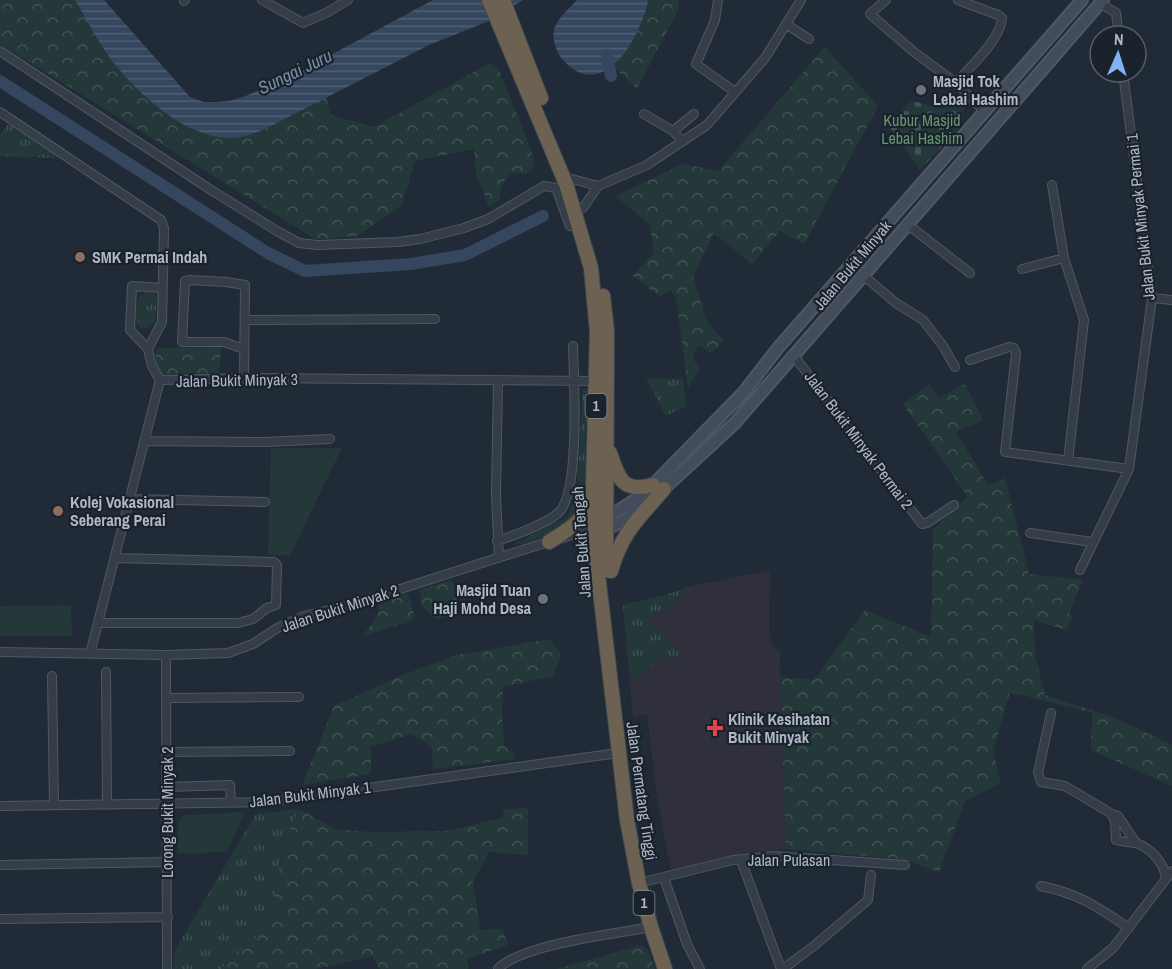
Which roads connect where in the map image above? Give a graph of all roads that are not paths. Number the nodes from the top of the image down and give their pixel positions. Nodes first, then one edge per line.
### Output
1 (262, 0) edge
2 (348, 0) edge
3 (489, 0) edge
4 (503, 0) edge
5 (718, 0) edge
6 (801, 0) edge
7 (886, 0) edge
8 (958, 0) edge
9 (1077, 2) edge
10 (1102, 2) edge
11 (505, 23) junction
12 (786, 24) junction
13 (1117, 24) edge
14 (809, 39) dead end
15 (0, 51) edge
16 (956, 83) junction
17 (1125, 84) edge
18 (735, 92) junction
19 (0, 112) edge
20 (985, 112) junction
21 (644, 114) dead end
22 (694, 114) dead end
23 (673, 131) junction
24 (682, 141) junction
25 (573, 178) junction
26 (598, 186) junction
27 (1052, 186) dead end
28 (583, 208) junction
29 (896, 215) junction
30 (579, 224) junction
31 (907, 224) junction
32 (882, 230) junction
33 (895, 238) junction
34 (1064, 258) junction
35 (1022, 269) dead end
36 (970, 273) dead end
37 (864, 276) junction
38 (162, 288) junction
39 (1152, 298) junction
40 (1172, 300) edge
41 (435, 319) dead end
42 (245, 320) junction
43 (573, 346) dead end
44 (148, 349) junction
45 (244, 349) junction
46 (794, 356) junction
47 (970, 360) dead end
48 (955, 367) dead end
49 (244, 379) junction
50 (160, 380) junction
51 (498, 380) junction
52 (576, 381) junction
53 (597, 381) junction
54 (330, 439) dead end
55 (606, 439) junction
56 (144, 441) junction
57 (1068, 461) junction
58 (1129, 469) junction
59 (593, 487) junction
60 (658, 487) junction
61 (130, 499) junction
62 (265, 502) dead end
63 (954, 505) dead end
64 (601, 527) junction
65 (1030, 533) dead end
66 (497, 541) junction
67 (549, 542) junction
68 (1092, 542) junction
69 (115, 558) junction
70 (499, 558) junction
71 (1080, 570) dead end
72 (603, 614) junction
73 (99, 623) junction
74 (0, 652) edge
75 (90, 654) junction
76 (166, 655) junction
77 (106, 672) dead end
78 (52, 676) dead end
79 (299, 697) dead end
80 (166, 698) junction
81 (1051, 713) dead end
82 (167, 752) junction
83 (290, 752) dead end
84 (618, 753) junction
85 (167, 787) junction
86 (231, 803) junction
87 (167, 804) junction
88 (54, 805) junction
89 (107, 805) junction
90 (0, 806) edge
91 (1112, 814) junction
92 (1136, 843) junction
93 (741, 860) junction
94 (167, 862) junction
95 (905, 865) dead end
96 (0, 866) edge
97 (1172, 871) edge
98 (871, 875) dead end
99 (664, 878) junction
100 (1166, 879) junction
101 (639, 883) junction
102 (1041, 886) dead end
103 (168, 916) junction
104 (0, 919) edge
105 (651, 927) junction
106 (1129, 928) junction
107 (167, 969) edge
108 (498, 969) edge
109 (665, 969) edge
110 (700, 969) edge
111 (782, 969) edge
112 (1087, 969) edge

1 - 2 street
3 - 11 highway, Jalan Bukit Tengah / 1
4 - 11 highway, Jalan Bukit Tengah / 1
5 - 18 street
6 - 12 street
7 - 16 street
8 - 16 street
9 - 20 main road, Jalan Bukit Minyak
10 - 13 street
10 - 31 main road, Jalan Bukit Minyak
11 - 25 highway, Jalan Bukit Tengah / 1
11 - 30 highway, Jalan Bukit Tengah / 1
12 - 14 street
12 - 18 street
15 - 30 street
16 - 20 street
17 - 39 street, Jalan Bukit Minyak Permai 1
18 - 24 street
19 - 38 street
20 - 29 main road, Jalan Bukit Minyak
21 - 23 street
22 - 23 street
23 - 24 street
24 - 26 street
25 - 26 street
25 - 28 highway, Jalan Bukit Tengah / 1
26 - 28 street
27 - 34 street
28 - 55 highway, Jalan Bukit Tengah / 1
29 - 31 main road
29 - 32 main road, Jalan Bukit Minyak
30 - 53 highway, Jalan Bukit Tengah / 1
31 - 33 main road, Jalan Bukit Minyak
31 - 36 street
32 - 33 main road
32 - 60 main road, Jalan Bukit Minyak
33 - 37 main road, Jalan Bukit Minyak
34 - 35 street
34 - 57 street
37 - 46 main road, Jalan Bukit Minyak
37 - 48 street
38 - 44 street
38 - 44 street
39 - 40 street
39 - 58 street, Jalan Bukit Minyak Permai 1
41 - 42 street
42 - 45 street
42 - 45 street
43 - 52 street
44 - 50 street
45 - 49 street
46 - 60 main road, Jalan Bukit Minyak
46 - 63 street, Jalan Bukit Minyak Permai 2
47 - 57 street
49 - 50 street, Jalan Bukit Minyak 3
49 - 51 street, Jalan Bukit Minyak 3
50 - 56 street, Jalan Bukit Minyak 3
51 - 52 street, Jalan Bukit Minyak 3
51 - 66 street
52 - 53 street, Jalan Bukit Minyak 3
52 - 66 street
53 - 59 highway, Jalan Bukit Tengah / 1
54 - 56 street
55 - 60 highway
55 - 64 highway, Jalan Bukit Tengah / 1
56 - 61 street, Jalan Bukit Minyak 3
57 - 58 street
58 - 68 street, Jalan Bukit Minyak Permai 1
59 - 64 highway, Jalan Bukit Tengah / 1
59 - 67 highway
60 - 64 main road, Jalan Bukit Minyak
60 - 72 highway
61 - 62 street
61 - 69 street, Jalan Bukit Minyak 3
64 - 67 street, Jalan Bukit Minyak 2
64 - 72 highway, Jalan Bukit Tengah / 1
65 - 68 street
66 - 70 street
67 - 70 street, Jalan Bukit Minyak 2
68 - 71 street, Jalan Bukit Minyak Permai 1
69 - 73 street, Jalan Bukit Minyak 3
69 - 73 street, Jalan Bukit Minyak 2
70 - 76 street, Jalan Bukit Minyak 2
72 - 84 highway, Jalan Permatang Tinggi / 1
73 - 75 street, Jalan Bukit Minyak 3
74 - 75 street, Jalan Bukit Minyak 2
75 - 76 street, Jalan Bukit Minyak 2
76 - 80 street, Lorong Bukit Minyak 2
77 - 89 street
78 - 88 street
79 - 80 street
80 - 82 street, Lorong Bukit Minyak 2
81 - 91 street
82 - 83 street
82 - 85 street, Lorong Bukit Minyak 2
84 - 86 street, Jalan Bukit Minyak 1
84 - 101 highway, Jalan Permatang Tinggi / 1
85 - 86 street
85 - 87 street, Lorong Bukit Minyak 2
86 - 87 street, Jalan Bukit Minyak 1
87 - 89 street, Jalan Bukit Minyak 1
87 - 94 street, Lorong Bukit Minyak 2
88 - 89 street, Jalan Bukit Minyak 1
88 - 90 street, Jalan Bukit Minyak 1
91 - 92 street
91 - 92 street
92 - 100 street
93 - 95 street, Jalan Pulasan
93 - 99 street, Jalan Pulasan
93 - 111 street
94 - 96 street
94 - 103 street, Lorong Bukit Minyak 2
97 - 100 street
98 - 111 street
99 - 101 street, Jalan Pulasan
99 - 110 street
100 - 106 street
101 - 105 highway, Jalan Permatang Tinggi / 1
102 - 106 street
103 - 104 street
103 - 107 street, Lorong Bukit Minyak 2
105 - 108 street
105 - 109 highway, Jalan Permatang Tinggi / 1
106 - 112 street

